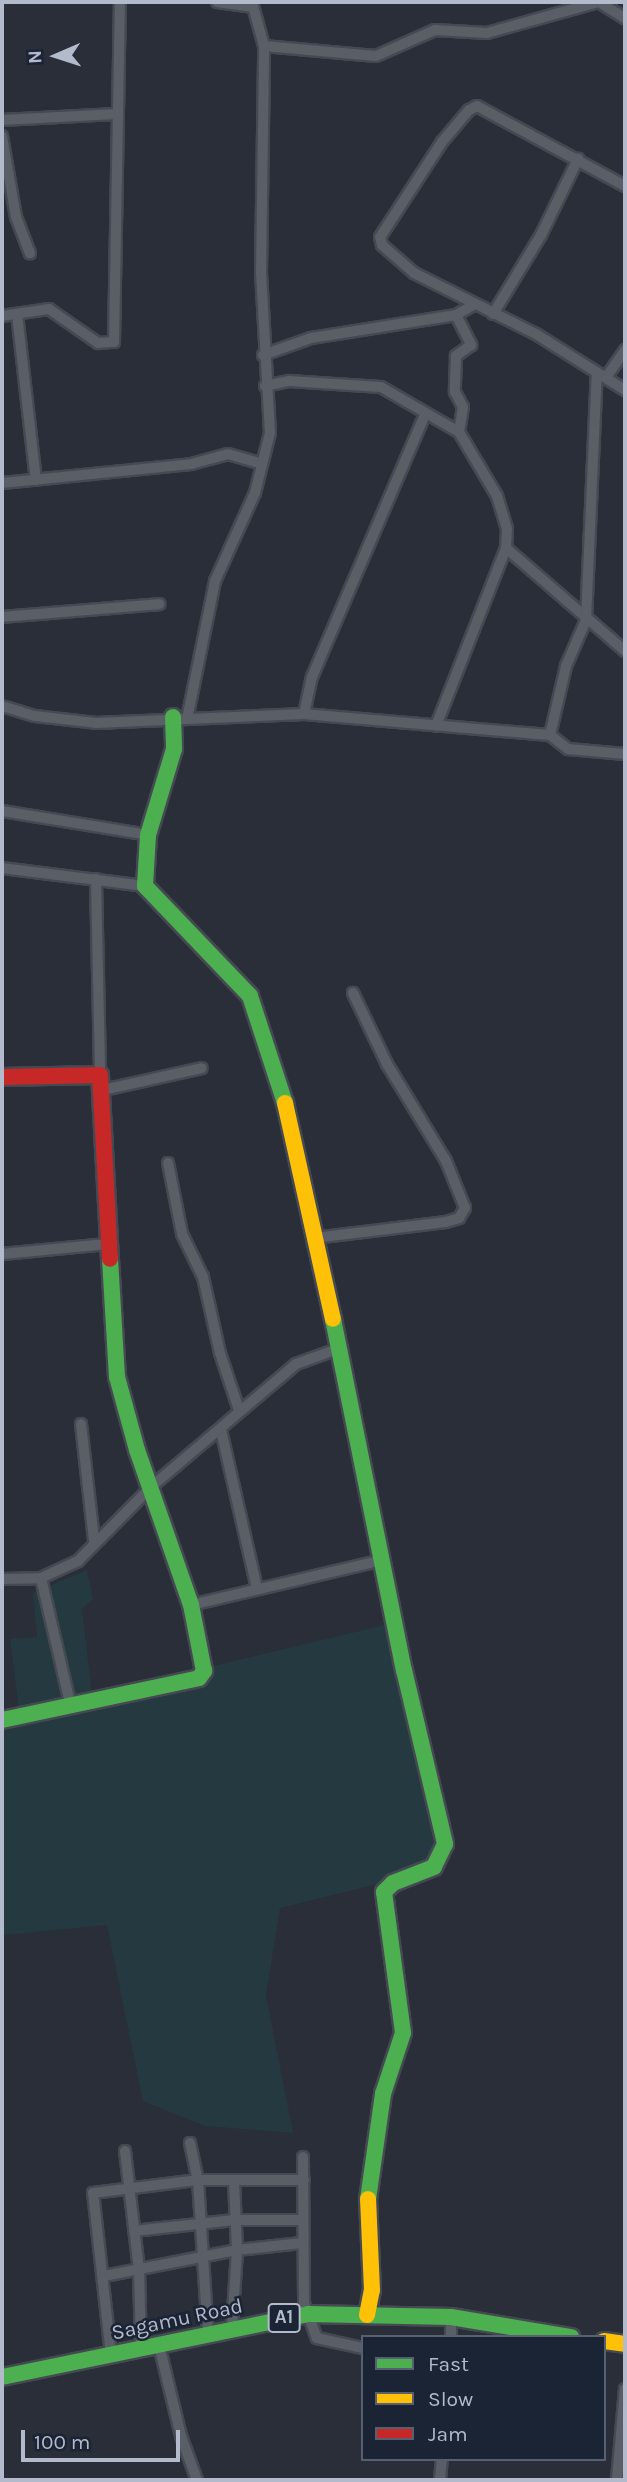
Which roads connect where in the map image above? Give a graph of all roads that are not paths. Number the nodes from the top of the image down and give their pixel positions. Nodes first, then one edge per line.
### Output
1 (120, 2) edge
2 (217, 2) edge
3 (598, 2) edge
4 (252, 4) edge
5 (625, 18) edge
6 (264, 46) junction
7 (116, 114) junction
8 (2, 120) edge
9 (2, 136) edge
10 (578, 159) junction
11 (5, 183) edge
12 (625, 186) edge
13 (30, 253) dead end
14 (475, 303) junction
15 (17, 314) junction
16 (493, 314) junction
17 (456, 315) junction
18 (2, 316) edge
19 (625, 350) edge
20 (263, 355) junction
21 (602, 374) junction
22 (265, 386) junction
23 (625, 390) edge
24 (425, 414) junction
25 (459, 432) junction
26 (262, 464) junction
27 (36, 480) junction
28 (2, 482) edge
29 (506, 548) junction
30 (159, 604) dead end
31 (2, 617) edge
32 (586, 620) junction
33 (625, 651) edge
34 (2, 706) edge
35 (304, 714) junction
36 (180, 718) junction
37 (436, 726) junction
38 (550, 735) junction
39 (625, 754) edge
40 (2, 811) edge
41 (148, 835) junction
42 (2, 868) edge
43 (96, 879) junction
44 (145, 886) junction
45 (354, 993) dead end
46 (202, 1068) dead end
47 (2, 1077) edge
48 (101, 1082) junction
49 (168, 1163) dead end
50 (314, 1237) junction
51 (108, 1244) junction
52 (2, 1254) edge
53 (338, 1349) junction
54 (239, 1410) junction
55 (81, 1423) dead end
56 (221, 1430) junction
57 (151, 1486) junction
58 (94, 1541) junction
59 (383, 1560) junction
60 (41, 1578) junction
61 (2, 1580) edge
62 (257, 1588) junction
63 (191, 1605) junction
64 (71, 1707) junction
65 (2, 1720) edge
66 (190, 2143) dead end
67 (125, 2151) dead end
68 (303, 2157) dead end
69 (198, 2180) junction
70 (304, 2180) junction
71 (234, 2182) junction
72 (127, 2191) junction
73 (233, 2220) junction
74 (302, 2220) junction
75 (200, 2223) junction
76 (134, 2231) junction
77 (302, 2243) junction
78 (237, 2250) junction
79 (202, 2258) junction
80 (139, 2271) junction
81 (104, 2276) junction
82 (308, 2314) junction
83 (367, 2315) junction
84 (451, 2318) junction
85 (232, 2328) junction
86 (208, 2334) junction
87 (451, 2335) edge
88 (558, 2335) edge
89 (606, 2341) edge
90 (625, 2344) edge
91 (159, 2345) junction
92 (361, 2348) edge
93 (142, 2349) junction
94 (111, 2355) junction
95 (2, 2377) edge
96 (625, 2389) edge
97 (442, 2461) edge
98 (197, 2480) edge
99 (440, 2480) edge
100 (617, 2480) edge

1 - 7 street
2 - 4 street
3 - 5 street
3 - 6 street
4 - 6 street
6 - 20 street
7 - 8 street
7 - 15 street
9 - 11 street
10 - 12 street
10 - 14 street
10 - 16 street
11 - 13 street
14 - 16 street
14 - 17 street
15 - 18 street
15 - 27 street
16 - 21 street
17 - 20 street
17 - 25 street
19 - 21 street
20 - 22 street
21 - 23 street
21 - 32 street
22 - 24 street
22 - 26 street
24 - 25 street
24 - 35 street
25 - 29 street
26 - 27 street
26 - 36 street
27 - 28 street
29 - 32 street
29 - 37 street
30 - 31 street
32 - 33 street
32 - 38 street
34 - 36 street
35 - 36 street
35 - 37 street
36 - 41 main road
37 - 38 street
38 - 39 street
40 - 41 street
41 - 44 main road
42 - 43 street
43 - 44 street
43 - 48 street
44 - 50 main road
45 - 50 street
46 - 48 street
47 - 48 main road
48 - 51 main road
49 - 54 street
50 - 53 main road
51 - 52 street
51 - 57 main road
53 - 54 street
53 - 59 main road
54 - 56 street
55 - 58 street
56 - 57 street
56 - 62 street
57 - 58 street
57 - 63 main road
58 - 60 street
59 - 62 street
59 - 83 main road
60 - 61 street
60 - 64 street
62 - 63 street
63 - 64 main road
64 - 65 main road
66 - 69 street
67 - 72 street
68 - 70 street
69 - 71 street
69 - 72 street
69 - 75 street
70 - 71 street
70 - 74 street
71 - 73 street
72 - 76 street
72 - 81 street
73 - 74 street
73 - 75 street
73 - 78 street
74 - 77 street
75 - 76 street
75 - 79 street
76 - 80 street
77 - 78 street
77 - 82 street
78 - 79 street
78 - 85 street
79 - 80 street
79 - 86 street
80 - 81 street
80 - 93 street
81 - 94 street
82 - 83 main road, Sagamu Road / A1
82 - 85 main road, Sagamu Road / A1
82 - 92 street
83 - 84 main road, Sagamu Road / A1
84 - 87 street
84 - 88 main road, Sagamu Road / A1
85 - 86 main road, Sagamu Road / A1
86 - 91 main road, Sagamu Road / A1
89 - 90 main road
91 - 93 main road, Sagamu Road / A1
91 - 98 street
93 - 94 main road, Sagamu Road / A1
94 - 95 main road, Sagamu Road / A1
96 - 100 street
97 - 99 street

